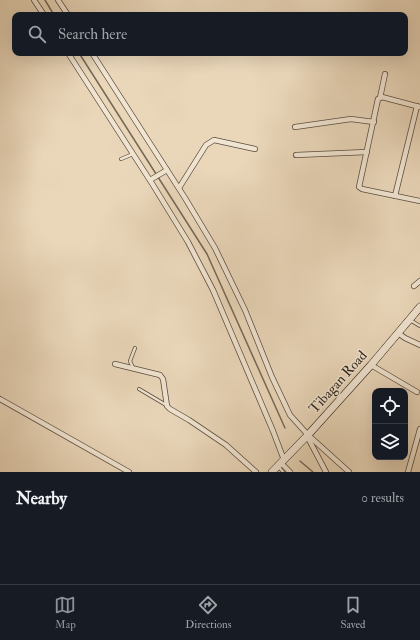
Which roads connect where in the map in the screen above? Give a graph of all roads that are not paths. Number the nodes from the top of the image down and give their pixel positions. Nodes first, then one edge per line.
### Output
1 (34, 0) edge
2 (58, 0) edge
3 (42, 12) edge
4 (66, 12) edge
5 (70, 56) edge
6 (94, 56) edge
7 (385, 74) dead end
8 (380, 98) junction
9 (418, 106) edge
10 (374, 122) junction
11 (295, 126) dead end
12 (255, 149) dead end
13 (366, 152) junction
14 (133, 154) junction
15 (296, 156) dead end
16 (121, 159) dead end
17 (165, 171) junction
18 (152, 179) junction
19 (178, 188) junction
20 (395, 196) junction
21 (420, 201) edge
22 (420, 281) edge
23 (414, 286) dead end
24 (420, 307) edge
25 (409, 320) junction
26 (420, 326) edge
27 (398, 333) junction
28 (420, 345) edge
29 (135, 348) dead end
30 (114, 364) dead end
31 (371, 365) junction
32 (133, 368) junction
33 (139, 389) dead end
34 (417, 392) dead end
35 (0, 399) edge
36 (167, 406) junction
37 (420, 429) edge
38 (308, 436) junction
39 (281, 463) junction
40 (129, 472) edge
41 (256, 472) edge
42 (272, 472) edge
43 (283, 472) edge
44 (290, 472) edge
45 (326, 472) edge
46 (349, 472) edge
47 (408, 472) edge

1 - 3 street
2 - 4 street
5 - 14 street
6 - 17 street
7 - 8 street
8 - 9 street
8 - 10 street
9 - 20 street
10 - 11 street
10 - 13 street
12 - 19 street
13 - 15 street
13 - 20 street
14 - 16 lane
14 - 18 street
17 - 18 street
17 - 19 street
18 - 39 street
19 - 38 street
20 - 21 street
22 - 23 street
24 - 25 main road, Tibagan Road
25 - 26 lane
25 - 27 main road, Tibagan Road
27 - 28 street
27 - 31 main road, Tibagan Road
29 - 32 lane
30 - 32 street
31 - 34 street
31 - 38 main road, Tibagan Road
32 - 36 street
33 - 36 lane
35 - 40 street
36 - 41 street
37 - 47 street
38 - 39 main road, Tibagan Road
38 - 45 street
38 - 46 street
39 - 42 main road, Tibagan Road
39 - 43 lane
39 - 44 street

